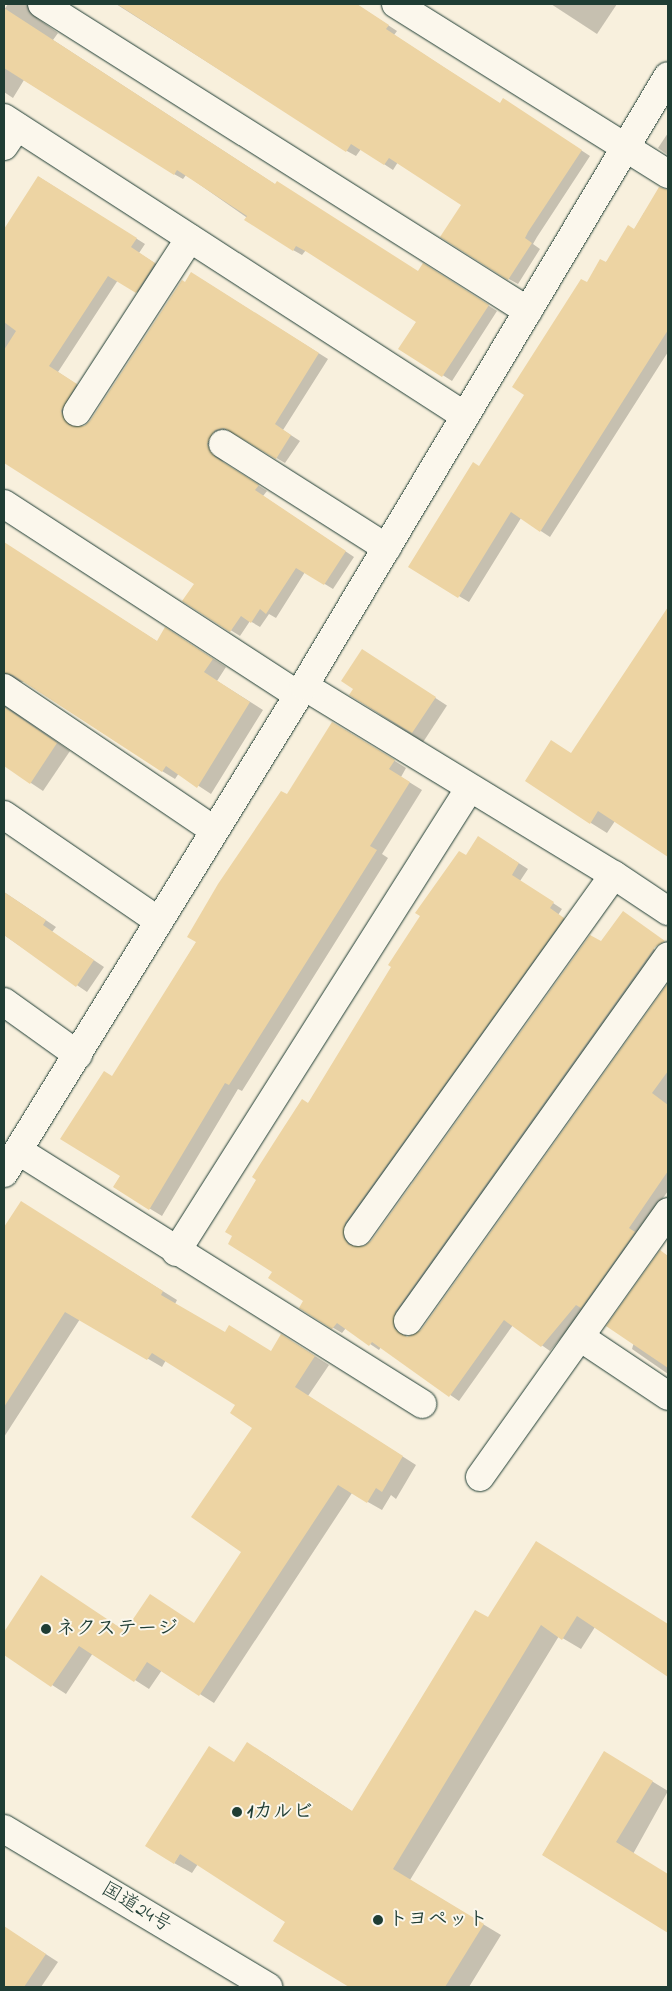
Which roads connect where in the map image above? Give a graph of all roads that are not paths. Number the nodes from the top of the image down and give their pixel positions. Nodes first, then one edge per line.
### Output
1 (42, 4) edge
2 (396, 4) edge
3 (668, 76) edge
4 (8, 130) edge
5 (627, 146) junction
6 (668, 174) edge
7 (190, 238) junction
8 (528, 311) junction
9 (77, 412) dead end
10 (465, 416) junction
11 (223, 444) dead end
12 (7, 514) edge
13 (387, 548) junction
14 (4, 688) edge
15 (301, 691) junction
16 (470, 788) junction
17 (4, 815) edge
18 (214, 830) junction
19 (614, 875) junction
20 (668, 911) edge
21 (159, 921) junction
22 (668, 956) edge
23 (4, 1002) edge
24 (78, 1055) junction
25 (9, 1163) edge
26 (668, 1212) edge
27 (358, 1232) dead end
28 (176, 1252) junction
29 (408, 1320) dead end
30 (580, 1337) junction
31 (668, 1396) edge
32 (422, 1404) dead end
33 (480, 1477) dead end
34 (4, 1829) edge
35 (268, 1987) edge

1 - 8 main road
2 - 5 main road
3 - 5 main road
4 - 7 main road
5 - 6 main road
5 - 8 main road
7 - 9 main road
7 - 10 main road
8 - 10 main road
10 - 13 main road
11 - 13 main road
12 - 15 main road
13 - 15 main road
14 - 18 main road
15 - 16 main road
15 - 18 main road
16 - 19 main road
16 - 28 main road
17 - 21 main road
18 - 21 main road
19 - 20 main road
19 - 27 main road
21 - 24 main road
22 - 29 main road
23 - 24 main road
24 - 25 main road
25 - 28 main road
26 - 30 main road
28 - 32 main road
30 - 31 main road
30 - 33 main road
34 - 35 main road, 国道24号

